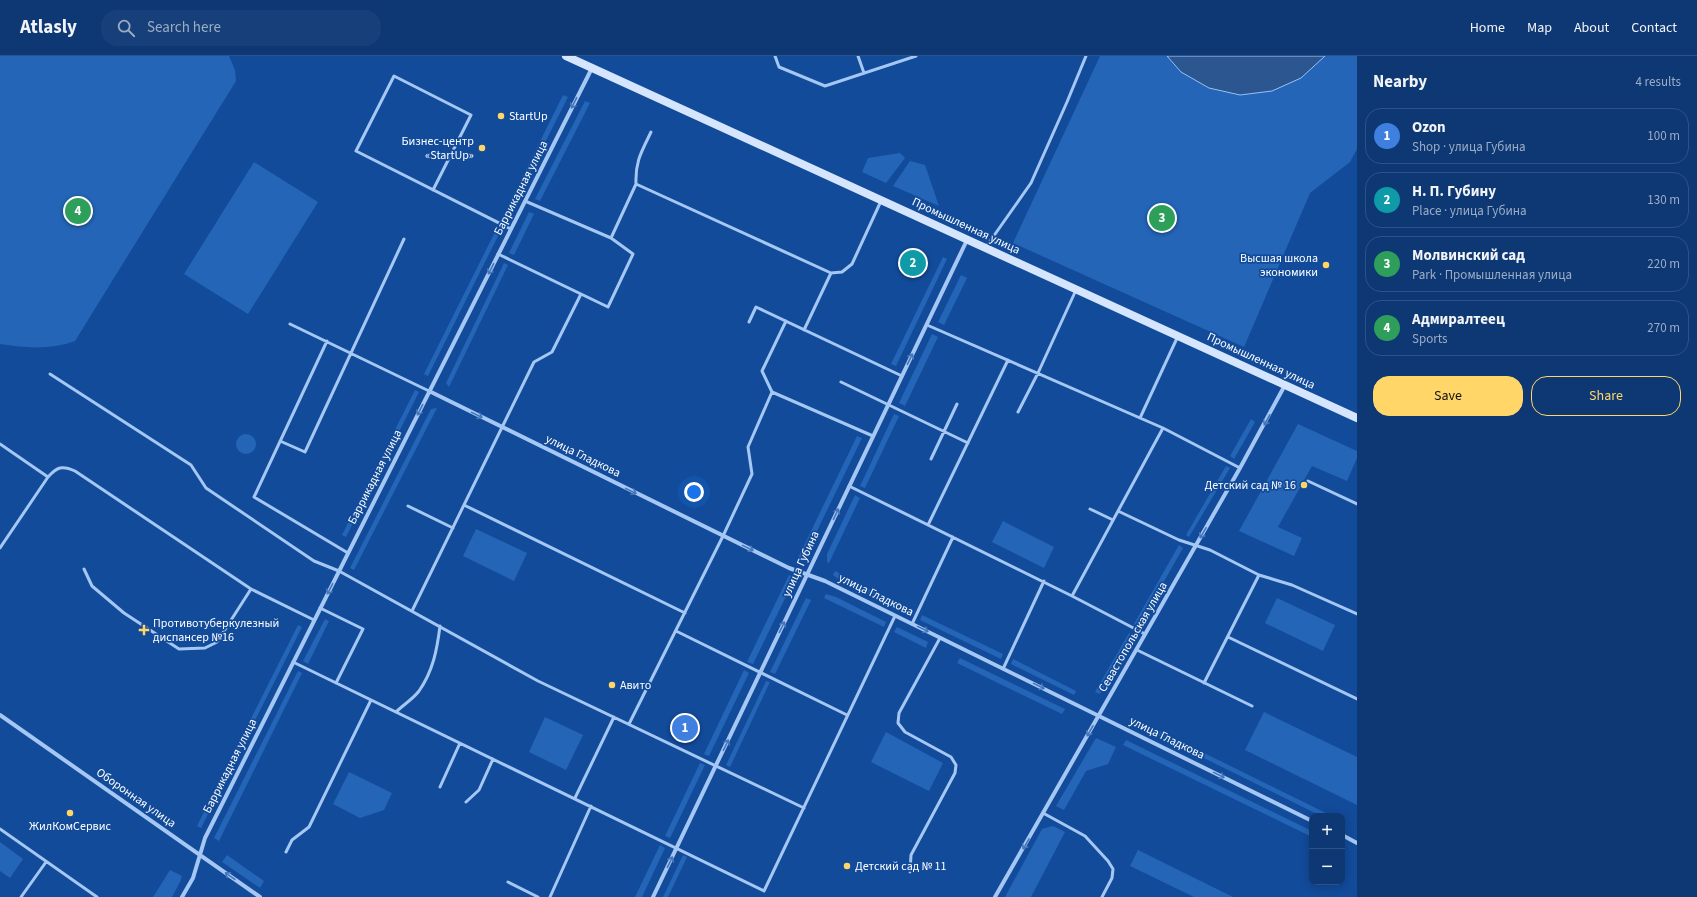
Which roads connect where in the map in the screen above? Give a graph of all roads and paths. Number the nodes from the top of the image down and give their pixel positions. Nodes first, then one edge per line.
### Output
1 (566, 56) edge
2 (775, 56) edge
3 (858, 56) edge
4 (916, 56) edge
5 (1086, 56) edge
6 (592, 68) junction
7 (864, 73) junction
8 (652, 132) dead end
9 (636, 184) junction
10 (434, 190) junction
11 (525, 201) junction
12 (881, 201) junction
13 (511, 229) junction
14 (611, 238) junction
15 (404, 239) dead end
16 (967, 240) junction
17 (985, 248) junction
18 (498, 254) junction
19 (831, 273) junction
20 (1076, 290) junction
21 (581, 294) junction
22 (786, 321) junction
23 (749, 322) dead end
24 (290, 324) dead end
25 (927, 325) junction
26 (804, 330) junction
27 (1178, 336) junction
28 (327, 341) junction
29 (350, 352) junction
30 (1008, 360) junction
31 (1038, 373) junction
32 (50, 374) dead end
33 (902, 376) junction
34 (841, 382) dead end
35 (1285, 385) junction
36 (430, 391) junction
37 (772, 392) junction
38 (957, 404) dead end
39 (888, 405) junction
40 (1018, 412) dead end
41 (1140, 418) junction
42 (1357, 418) edge
43 (502, 427) junction
44 (1163, 428) junction
45 (944, 432) junction
46 (873, 436) junction
47 (280, 441) junction
48 (968, 443) junction
49 (0, 444) edge
50 (931, 459) dead end
51 (1240, 468) junction
52 (48, 477) junction
53 (1308, 481) dead end
54 (850, 486) junction
55 (1357, 504) edge
56 (464, 505) junction
57 (408, 506) dead end
58 (1090, 508) dead end
59 (1118, 511) junction
60 (1113, 520) junction
61 (928, 525) junction
62 (453, 528) junction
63 (723, 536) junction
64 (953, 537) junction
65 (1196, 546) junction
66 (0, 548) edge
67 (348, 553) junction
68 (84, 569) dead end
69 (339, 571) junction
70 (808, 575) junction
71 (1260, 575) junction
72 (1044, 581) junction
73 (251, 589) junction
74 (1072, 596) junction
75 (320, 608) junction
76 (412, 611) junction
77 (685, 613) junction
78 (1357, 614) edge
79 (895, 616) junction
80 (314, 620) junction
81 (912, 624) junction
82 (440, 626) junction
83 (676, 631) junction
84 (1146, 634) junction
85 (1228, 637) junction
86 (940, 638) junction
87 (1137, 650) junction
88 (293, 662) junction
89 (1003, 669) junction
90 (761, 672) junction
91 (336, 683) junction
92 (1204, 683) junction
93 (1357, 699) edge
94 (371, 700) junction
95 (1252, 706) dead end
96 (396, 712) junction
97 (0, 715) edge
98 (848, 715) junction
99 (614, 716) junction
100 (1099, 716) junction
101 (629, 724) junction
102 (460, 743) junction
103 (493, 759) junction
104 (716, 765) junction
105 (440, 787) dead end
106 (575, 798) junction
107 (466, 802) dead end
108 (591, 806) junction
109 (804, 808) junction
110 (1044, 813) junction
111 (1309, 819) edge
112 (0, 829) edge
113 (1345, 837) edge
114 (1357, 843) edge
115 (677, 848) junction
116 (286, 852) dead end
117 (200, 855) junction
118 (46, 862) junction
119 (910, 872) dead end
120 (508, 882) dead end
121 (21, 897) edge
122 (97, 897) edge
123 (182, 897) edge
124 (260, 897) edge
125 (538, 897) edge
126 (550, 897) edge
127 (653, 897) edge
128 (995, 897) edge
129 (1102, 897) edge

1 - 6 street, Промышленная улица
2 - 7 lane
3 - 7 lane
4 - 7 lane
5 - 17 lane
6 -> 11 street, Баррикадная улица
6 - 12 street, Промышленная улица
8 - 9 lane
9 - 14 lane
9 - 19 lane
10 - 10 lane
10 - 13 lane
11 - 13 street, Баррикадная улица
11 - 14 lane
12 - 16 street, Промышленная улица
12 - 19 lane
13 - 18 street, Баррикадная улица
14 - 21 lane
15 - 29 lane
16 - 17 street, Промышленная улица
16 - 25 street, улица Губина
17 - 20 street, Промышленная улица
18 - 21 lane
18 -> 36 street, Баррикадная улица
19 - 26 lane
20 - 27 street, Промышленная улица
20 - 31 lane
21 - 43 lane
22 - 23 lane
22 - 26 lane
22 - 37 lane
24 - 28 lane
25 - 30 lane
33 -> 25 street, улица Губина
26 - 33 lane
27 - 35 street, Промышленная улица
27 - 41 lane
28 - 29 lane
28 - 47 lane
29 - 36 lane
29 - 47 lane
30 - 31 lane
30 - 48 lane
31 - 40 lane
31 - 41 lane
32 - 69 lane
33 - 39 street, улица Губина
34 - 39 lane
35 - 42 street, Промышленная улица
35 -> 51 street, Севастопольская улица
36 -> 43 street, улица Гладкова
36 -> 67 street, Баррикадная улица
37 - 46 lane
37 - 63 lane
38 - 45 lane
39 - 45 lane
39 - 46 street, улица Губина
41 - 44 lane
43 - 56 lane
43 -> 63 street, улица Гладкова
44 - 51 lane
44 - 59 lane
45 - 48 lane
45 - 50 lane
46 - 54 street, улица Губина
47 - 67 lane
48 - 61 lane
49 - 52 lane
51 -> 65 street, Севастопольская улица
52 - 66 lane
52 - 73 lane
53 - 55 lane
54 - 61 lane
70 -> 54 street, улица Губина
56 - 62 lane
56 - 77 lane
57 - 62 lane
58 - 60 lane
59 - 60 lane
59 - 65 lane
60 - 74 lane
61 - 64 lane
62 - 76 lane
63 -> 70 street, улица Гладкова
63 - 77 lane
64 - 72 lane
64 - 81 lane
65 - 71 lane
65 - 84 street, Севастопольская улица
67 - 69 street, Баррикадная улица
68 - 73 lane
69 -> 75 street, Баррикадная улица
69 - 76 lane
70 - 79 street, улица Гладкова
90 -> 70 street, улица Губина
71 - 78 lane
71 - 85 lane
72 - 74 lane
72 - 89 lane
73 - 80 lane
74 - 84 lane
75 - 80 street, Баррикадная улица
75 - 91 lane
76 - 82 lane
77 - 83 lane
79 - 81 street, улица Гладкова
79 - 98 lane
80 - 88 street, Баррикадная улица
81 -> 86 street, улица Гладкова
82 - 96 lane
82 - 99 lane
83 - 90 lane
83 - 101 lane
84 - 87 street, Севастопольская улица
85 - 92 lane
85 - 93 lane
86 - 89 street, улица Гладкова
86 - 119 lane
87 - 92 lane
87 - 100 street, Севастопольская улица
88 - 91 lane
88 - 117 street, Баррикадная улица
89 -> 100 street, улица Гладкова
90 - 98 lane
104 -> 90 street, улица Губина
91 - 94 lane
92 - 95 lane
94 - 96 lane
94 - 116 lane
96 - 102 lane
97 - 117 street, Оборонная улица
98 - 109 lane
99 - 101 lane
99 - 106 lane
100 -> 110 street, Севастопольская улица
100 -> 111 street, улица Гладкова
101 - 104 lane
102 - 103 lane
102 - 105 lane
103 - 106 lane
103 - 107 lane
104 - 109 lane
104 - 115 street, улица Губина
106 - 108 lane
108 - 115 lane
108 - 126 lane
109 - 115 lane
110 -> 128 street, Севастопольская улица
110 - 129 lane
112 - 118 lane
113 - 114 street
127 -> 115 street, улица Губина
117 - 123 street, Баррикадная улица
124 -> 117 street, Оборонная улица
118 - 121 lane
118 - 122 lane
120 - 125 lane

